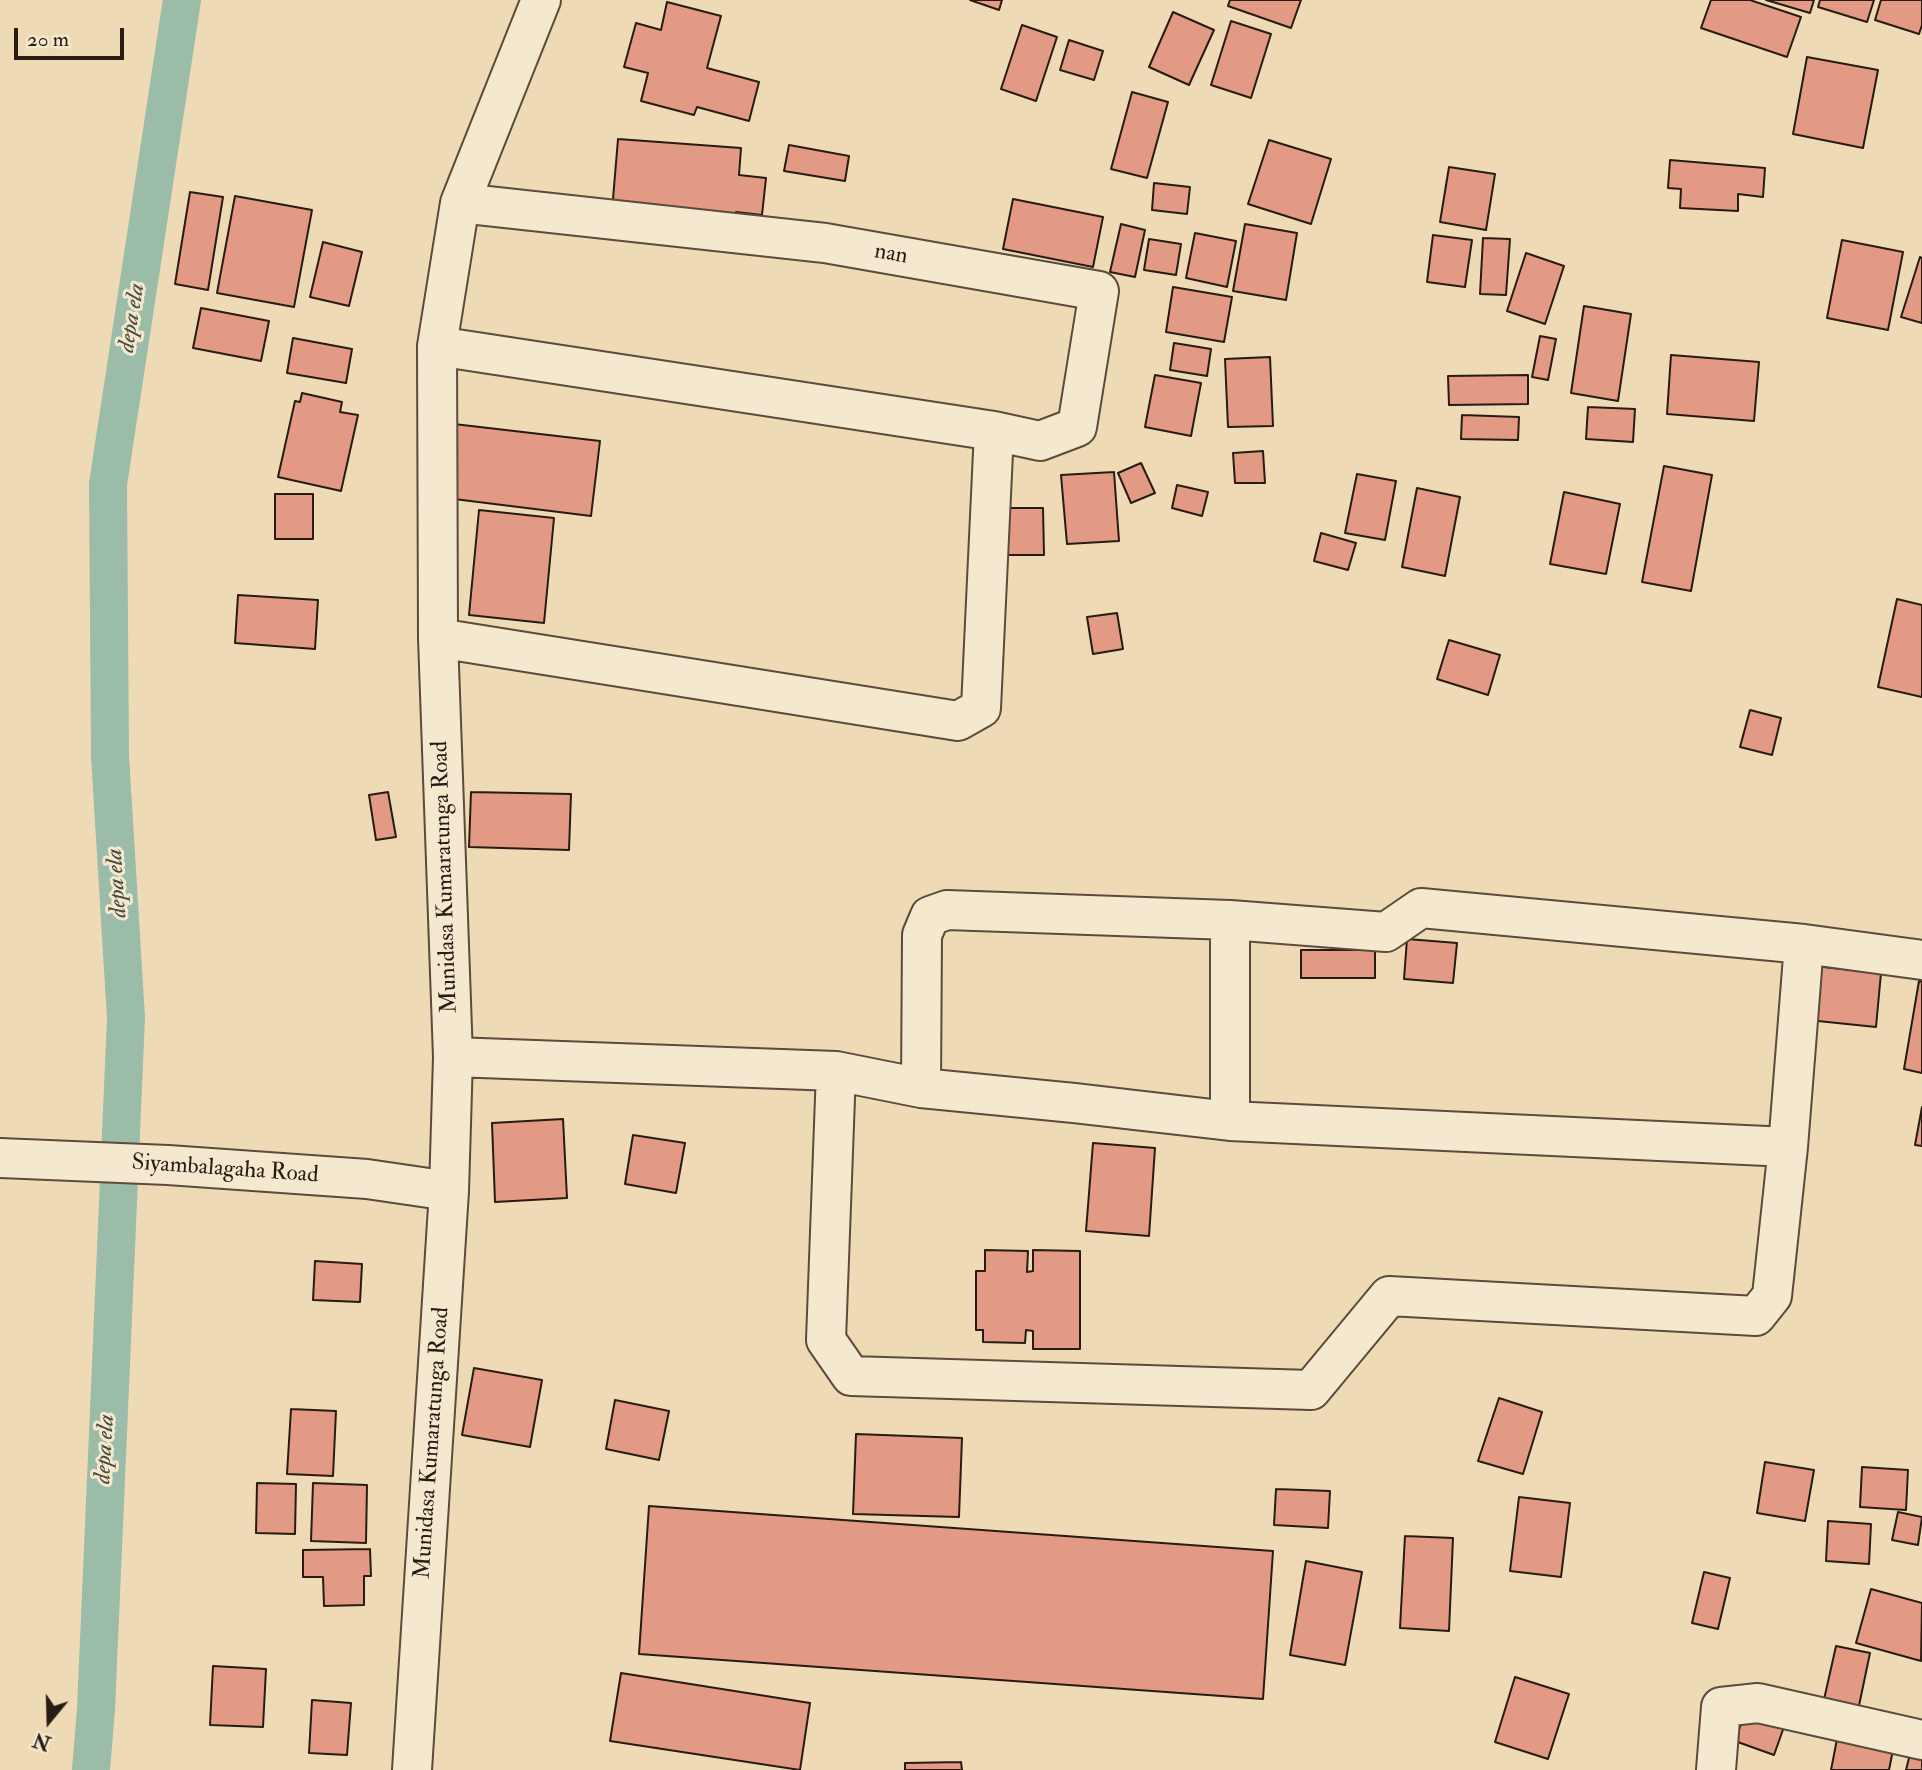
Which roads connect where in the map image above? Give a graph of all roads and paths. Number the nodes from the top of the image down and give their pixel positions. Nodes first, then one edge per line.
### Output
1 (541, 0) edge
2 (460, 203) junction
3 (437, 346) junction
4 (994, 431) junction
5 (438, 638) junction
6 (1230, 920) junction
7 (1804, 944) junction
8 (1922, 960) edge
9 (453, 1057) junction
10 (836, 1071) junction
11 (921, 1088) junction
12 (1230, 1121) junction
13 (1787, 1147) junction
14 (0, 1158) edge
15 (449, 1191) junction
16 (1922, 1740) edge
17 (412, 1770) edge
18 (1716, 1770) edge

1 - 2 street, Munidasa Kumaratunga Road
2 - 3 street, Munidasa Kumaratunga Road
2 - 4 street, nan
3 - 4 street
3 - 5 street, Munidasa Kumaratunga Road
4 - 5 street
5 - 9 street, Munidasa Kumaratunga Road
6 - 7 street
6 - 11 street
6 - 12 street
7 - 8 street
7 - 13 street
9 - 10 street
9 - 15 street, Munidasa Kumaratunga Road
10 - 11 street
10 - 13 street
11 - 12 street
12 - 13 street
14 - 15 street, Siyambalagaha Road
15 - 17 street, Munidasa Kumaratunga Road
16 - 18 street

